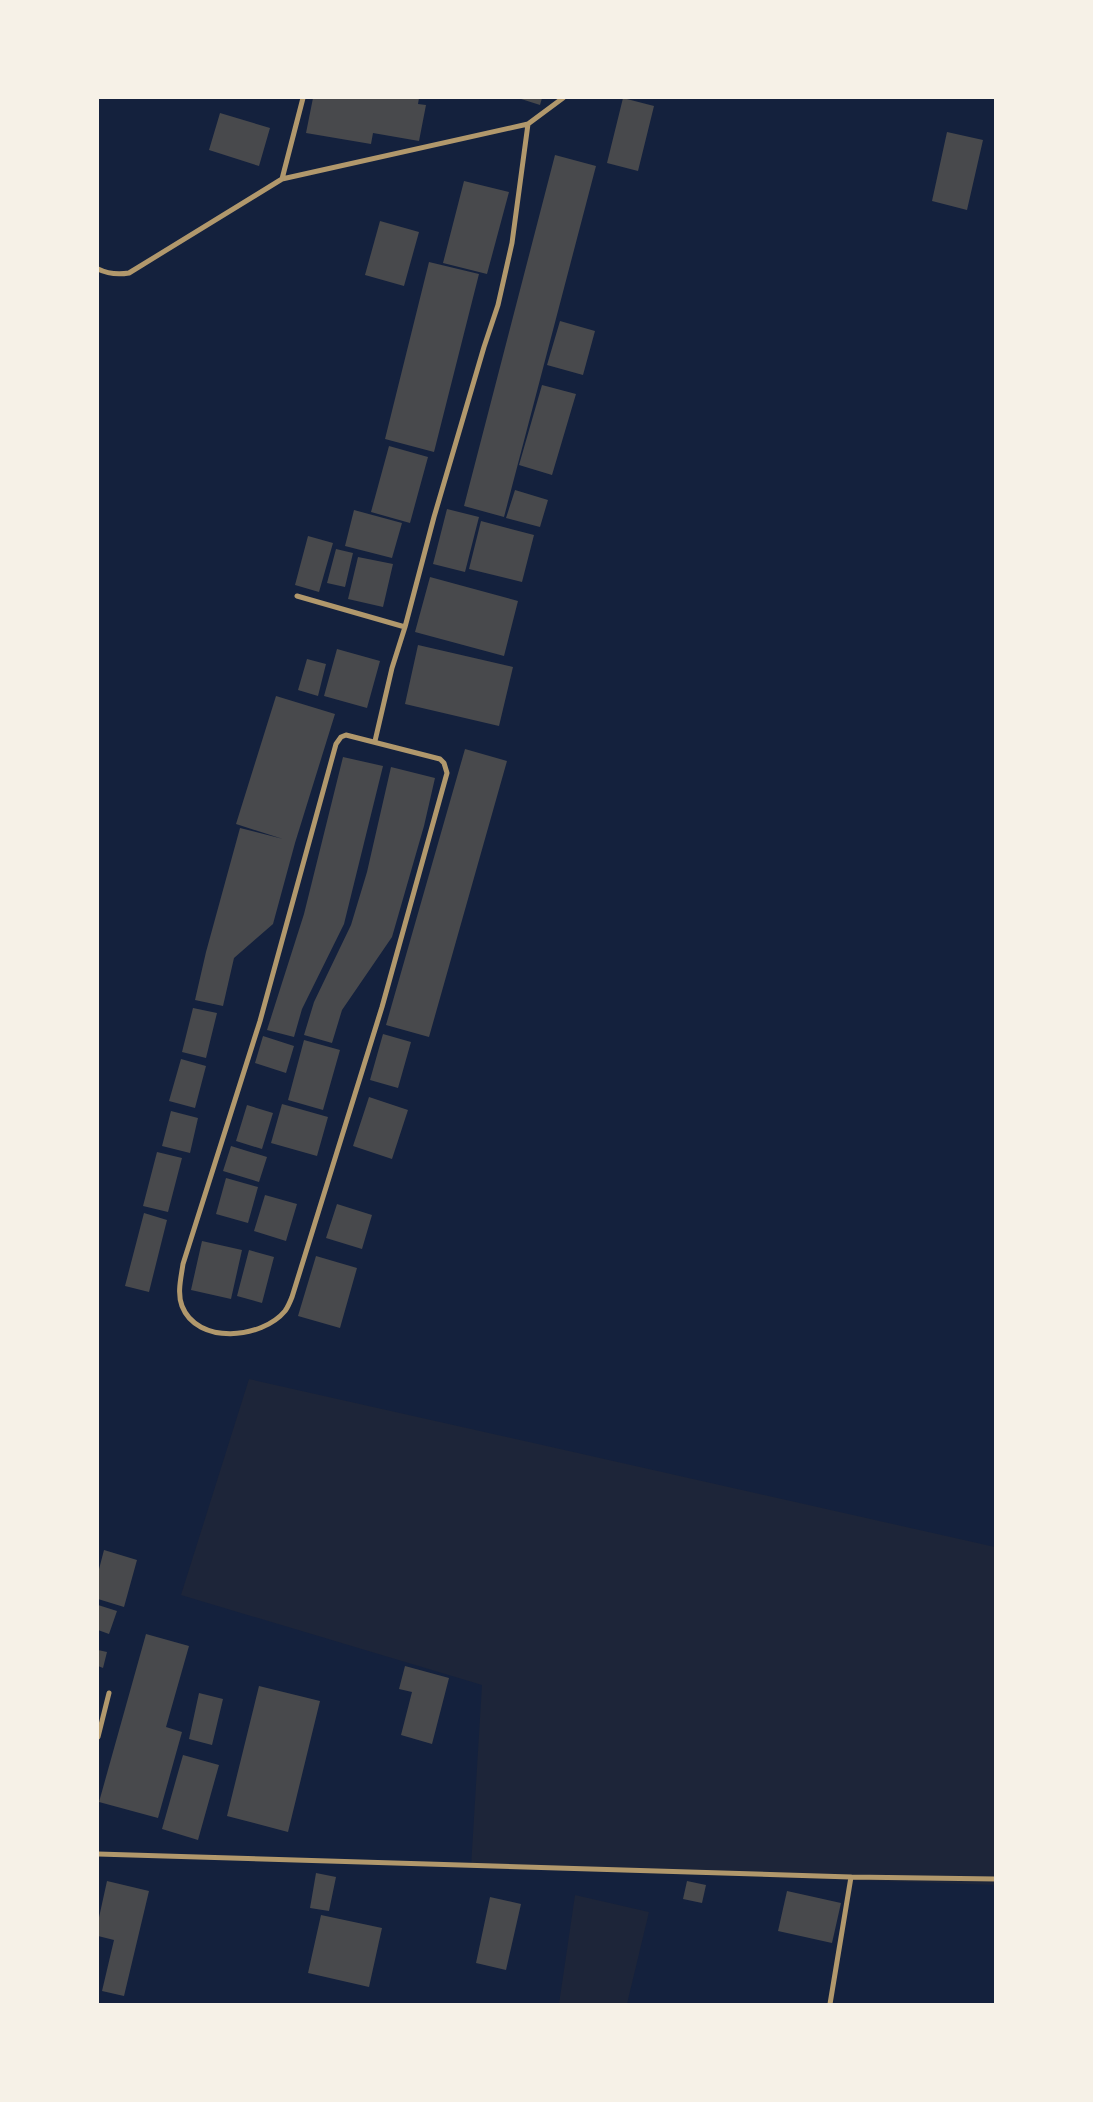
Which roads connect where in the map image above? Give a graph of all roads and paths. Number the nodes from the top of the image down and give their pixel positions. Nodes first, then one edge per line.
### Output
1 (303, 98) edge
2 (564, 98) edge
3 (528, 124) junction
4 (282, 179) junction
5 (98, 268) edge
6 (297, 596) dead end
7 (405, 626) junction
8 (375, 741) junction
9 (109, 1693) dead end
10 (98, 1737) edge
11 (98, 1854) edge
12 (851, 1877) junction
13 (996, 1879) edge
14 (830, 2004) edge

1 - 4 street
2 - 3 street
3 - 4 street
3 - 7 street
4 - 5 street
6 - 7 street
7 - 8 street
8 - 8 street
9 - 10 street
11 - 12 street
12 - 13 street
12 - 14 street

